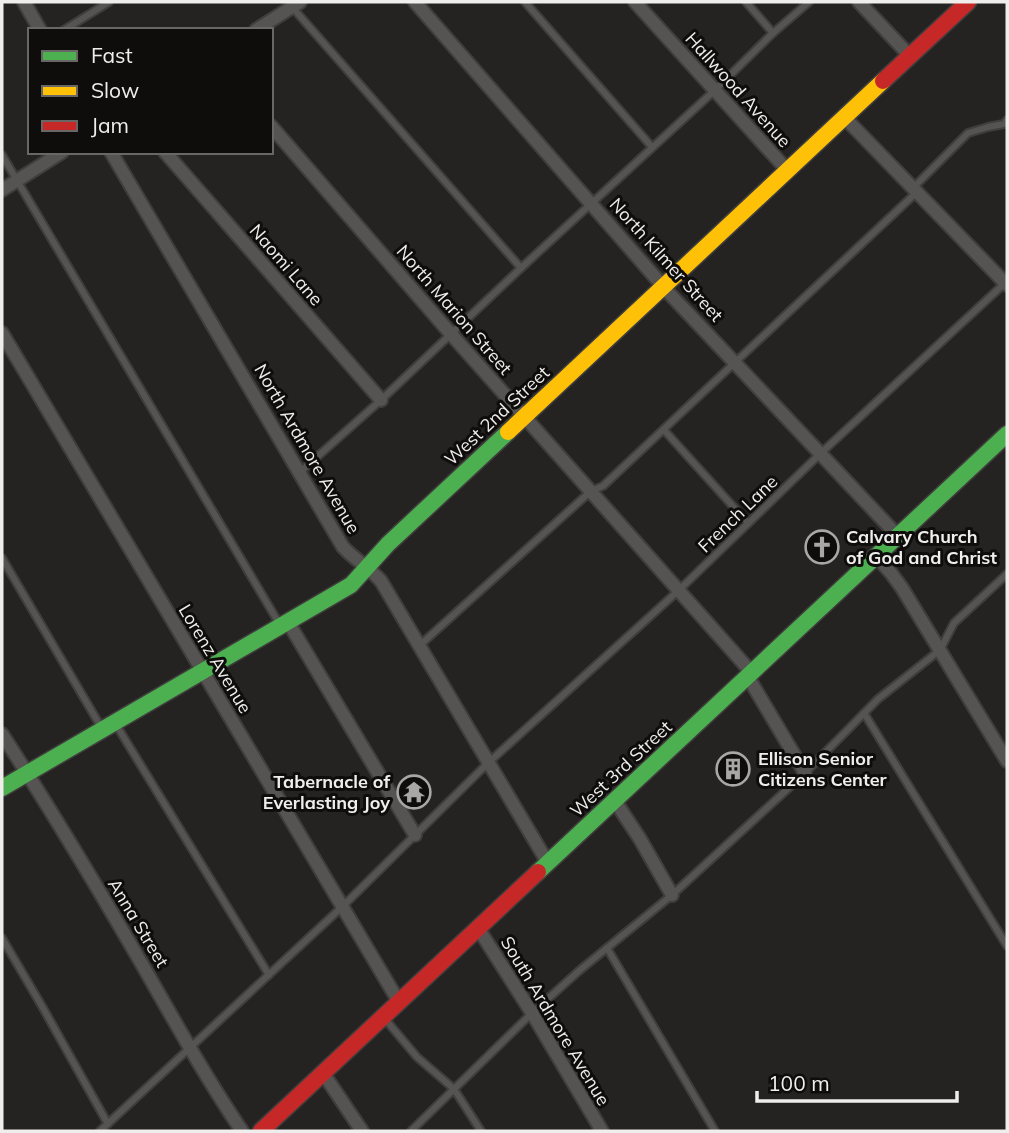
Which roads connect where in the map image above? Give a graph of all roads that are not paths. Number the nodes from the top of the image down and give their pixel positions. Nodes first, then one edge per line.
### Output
1 (24, 2) edge
2 (109, 2) edge
3 (415, 2) edge
4 (524, 2) edge
5 (635, 2) edge
6 (746, 2) edge
7 (809, 2) edge
8 (859, 2) edge
9 (968, 2) edge
10 (296, 4) edge
11 (39, 28) edge
12 (67, 28) edge
13 (259, 28) edge
14 (773, 33) junction
15 (909, 56) junction
16 (714, 91) junction
17 (845, 118) junction
18 (1007, 120) edge
19 (273, 128) edge
20 (652, 147) junction
21 (59, 154) edge
22 (112, 154) edge
23 (167, 154) edge
24 (2, 155) edge
25 (788, 171) junction
26 (17, 180) junction
27 (2, 190) edge
28 (915, 190) junction
29 (591, 204) junction
30 (521, 268) junction
31 (1006, 284) edge
32 (664, 287) junction
33 (2, 333) edge
34 (451, 334) junction
35 (735, 362) junction
36 (381, 400) junction
37 (525, 416) junction
38 (664, 430) junction
39 (1007, 434) edge
40 (821, 453) junction
41 (300, 472) junction
42 (590, 491) junction
43 (748, 523) junction
44 (898, 536) junction
45 (876, 556) junction
46 (2, 558) edge
47 (367, 568) junction
48 (1007, 574) edge
49 (1001, 580) junction
50 (1007, 587) edge
51 (678, 591) junction
52 (284, 624) junction
53 (419, 646) junction
54 (940, 650) junction
55 (201, 671) junction
56 (750, 675) junction
57 (864, 713) junction
58 (108, 725) junction
59 (2, 733) edge
60 (1007, 761) edge
61 (488, 763) junction
62 (27, 773) junction
63 (805, 773) junction
64 (2, 788) edge
65 (615, 801) junction
66 (415, 835) junction
67 (548, 863) junction
68 (672, 895) junction
69 (342, 907) junction
70 (478, 928) junction
71 (2, 938) edge
72 (1007, 946) edge
73 (607, 948) junction
74 (269, 975) junction
75 (400, 1002) junction
76 (532, 1013) junction
77 (383, 1017) junction
78 (191, 1048) junction
79 (323, 1073) junction
80 (454, 1089) junction
81 (108, 1124) junction
82 (100, 1131) edge
83 (242, 1131) edge
84 (261, 1131) edge
85 (362, 1131) edge
86 (411, 1131) edge
87 (481, 1131) edge
88 (602, 1131) edge
89 (715, 1131) edge

1 - 11 street
2 - 12 lane
3 - 29 street, North Kilmer Street
4 - 20 lane
5 - 16 street, Hallwood Avenue
6 - 14 lane
7 - 14 lane
8 - 15 street
9 - 15 street, West 2nd Street
10 - 13 street
10 - 30 lane
14 - 16 lane
15 - 17 street, West 2nd Street
16 - 20 lane
16 - 25 street, Hallwood Avenue
17 - 25 street, West 2nd Street
17 - 28 street
18 - 28 lane
19 - 34 street, North Marion Street
20 - 29 lane
21 - 26 street
22 - 41 street, North Ardmore Avenue
23 - 36 street, Naomi Lane
24 - 26 lane
25 - 32 street, West 2nd Street
26 - 27 street
26 - 52 lane
28 - 31 street
28 - 35 lane
29 - 30 lane
29 - 32 street, North Kilmer Street
30 - 34 lane
31 - 40 lane, French Lane
32 - 35 street, North Kilmer Street
32 - 37 street, West 2nd Street
33 - 55 street, Lorenz Avenue
34 - 36 lane
34 - 37 street, North Marion Street
35 - 38 lane
35 - 40 street, North Kilmer Street
36 - 41 lane
37 - 42 street, North Marion Street
37 - 47 street, West 2nd Street
38 - 42 lane
38 - 43 lane
39 - 44 street, West 3rd Street
40 - 43 lane, French Lane
40 - 44 street, North Kilmer Street
41 - 47 street, North Ardmore Avenue
42 - 51 street, North Marion Street
42 - 53 lane
43 - 51 lane, French Lane
44 - 45 street, West 3rd Street
45 - 54 street
45 - 56 street, West 3rd Street
46 - 58 lane
47 - 52 street, West 2nd Street
47 - 53 street, North Ardmore Avenue
48 - 49 lane
49 - 50 lane
49 - 54 lane
51 - 56 street, North Marion Street
51 - 61 lane, French Lane
52 - 55 street, West 2nd Street
52 - 66 street
53 - 61 street, North Ardmore Avenue
54 - 57 lane
54 - 60 street
55 - 58 street, West 2nd Street
55 - 69 street, Lorenz Avenue
56 - 63 street, North Marion Street
56 - 65 street, West 3rd Street
57 - 63 lane
57 - 72 lane
58 - 62 street, West 2nd Street
58 - 74 lane
59 - 62 street, Anna Street
61 - 66 lane, French Lane
61 - 67 street, North Ardmore Avenue
62 - 64 street, West 2nd Street
62 - 78 street, Anna Street
63 - 68 lane
65 - 67 street, West 3rd Street
65 - 68 street
66 - 69 lane, French Lane
67 - 70 street, West 3rd Street
68 - 73 lane
69 - 74 lane, French Lane
69 - 75 street, Lorenz Avenue
70 - 75 street, West 3rd Street
70 - 76 street, South Ardmore Avenue
71 - 81 lane
73 - 76 lane
73 - 89 lane
74 - 78 lane, French Lane
75 - 77 street, West 3rd Street
76 - 80 lane
76 - 88 street, South Ardmore Avenue
77 - 79 street, West 3rd Street
77 - 80 lane
78 - 81 lane, French Lane
78 - 83 street, Anna Street
79 - 84 street, West 3rd Street
79 - 85 street
80 - 86 lane
80 - 87 lane
81 - 82 lane, French Lane

